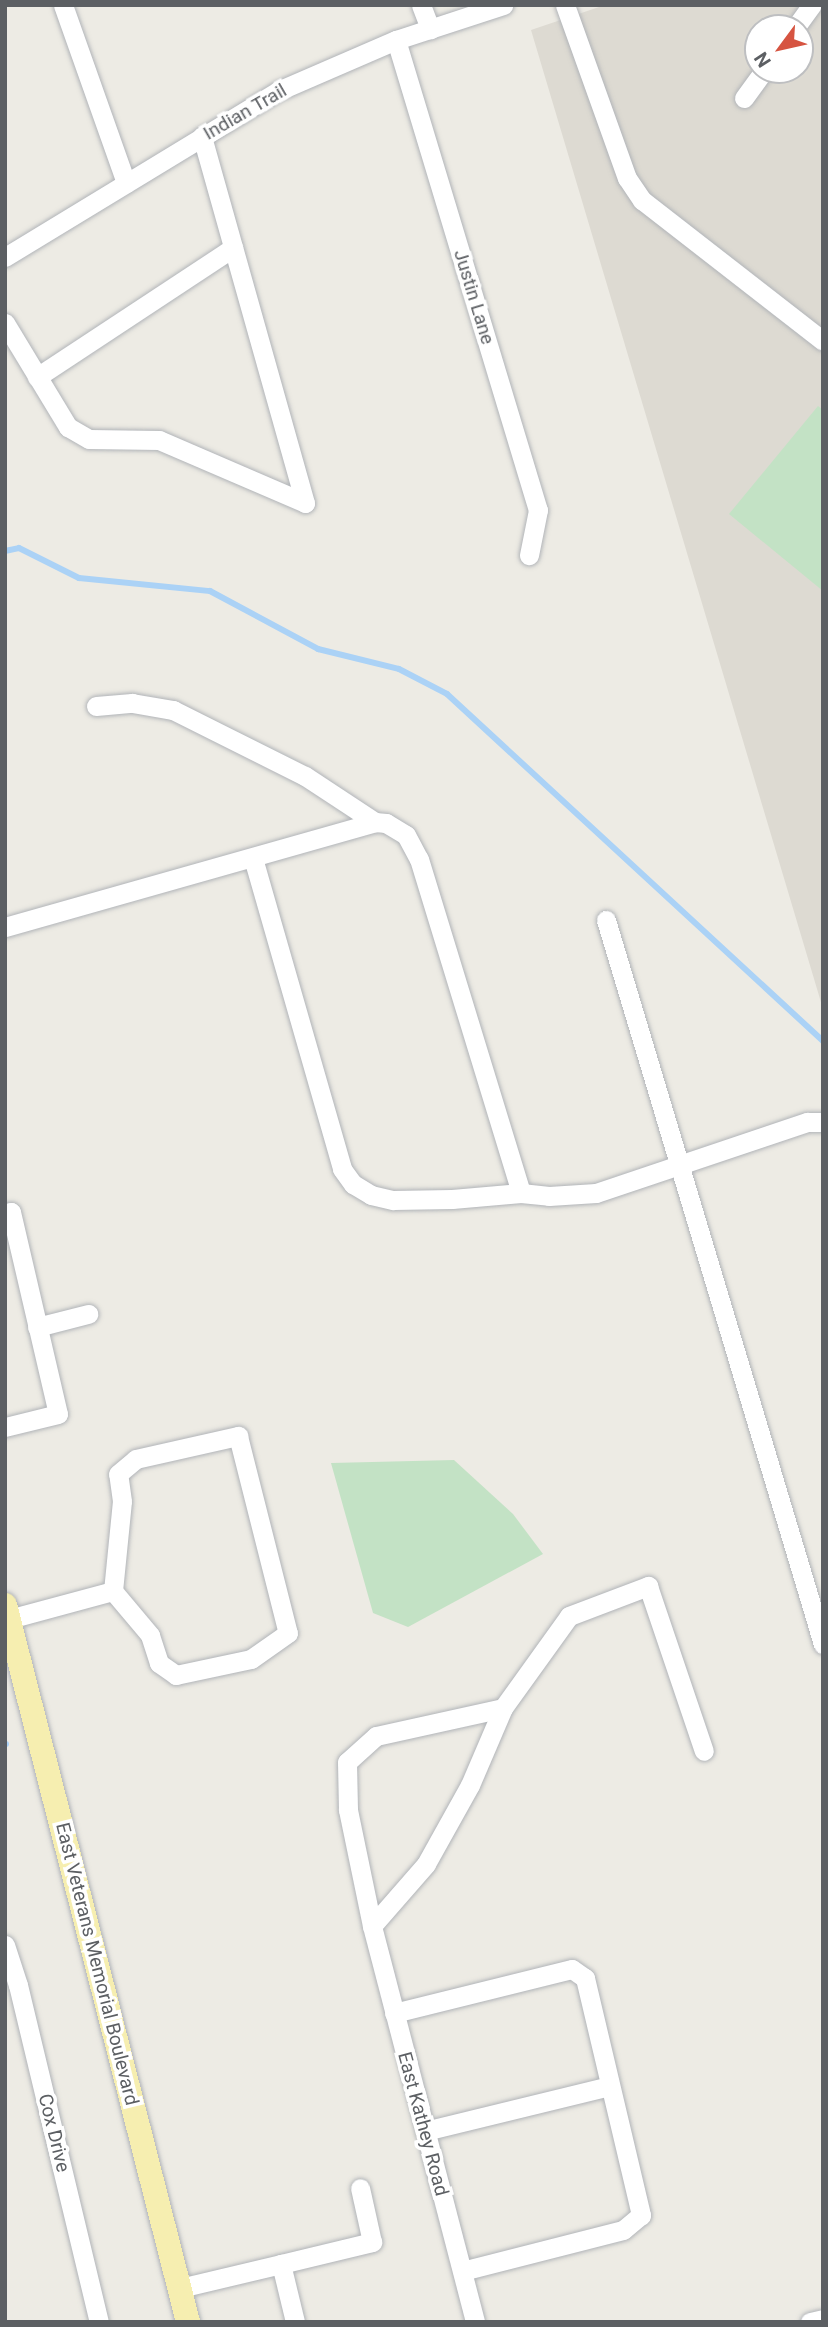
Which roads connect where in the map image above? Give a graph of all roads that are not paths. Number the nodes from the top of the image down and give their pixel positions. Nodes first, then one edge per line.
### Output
1 (63, 5) edge
2 (421, 5) edge
3 (503, 5) edge
4 (565, 5) edge
5 (430, 29) junction
6 (396, 40) junction
7 (754, 84) edge
8 (744, 98) dead end
9 (202, 136) junction
10 (126, 183) junction
11 (233, 248) junction
12 (5, 257) edge
13 (5, 323) edge
14 (823, 341) edge
15 (37, 377) junction
16 (529, 555) dead end
17 (96, 706) dead end
18 (375, 822) junction
19 (253, 858) junction
20 (606, 920) dead end
21 (5, 927) edge
22 (823, 1122) edge
23 (681, 1164) junction
24 (521, 1193) junction
25 (5, 1213) edge
26 (88, 1314) dead end
27 (37, 1326) junction
28 (5, 1427) edge
29 (113, 1591) junction
30 (7, 1612) edge
31 (823, 1644) edge
32 (503, 1708) junction
33 (704, 1751) dead end
34 (372, 1926) junction
35 (5, 1945) edge
36 (394, 2013) junction
37 (610, 2086) junction
38 (425, 2130) junction
39 (360, 2188) dead end
40 (281, 2264) junction
41 (462, 2271) junction
42 (180, 2288) junction
43 (823, 2319) edge
44 (99, 2322) edge
45 (188, 2322) edge
46 (295, 2322) edge
47 (475, 2322) edge
48 (810, 2322) edge

1 - 10 street
2 - 5 street
3 - 5 street, Indian Trail
4 - 14 street
5 - 6 street, Indian Trail
6 - 9 street, Indian Trail
6 - 16 street, Justin Lane
7 - 8 street
9 - 10 street, Indian Trail
9 - 11 street
10 - 12 street, Indian Trail
11 - 15 street
11 - 15 street
13 - 15 street
17 - 18 street
18 - 19 street
18 - 24 street
19 - 21 street
19 - 24 street
20 - 23 street
22 - 23 street
23 - 24 street
23 - 31 street
25 - 27 street
26 - 27 street
27 - 28 street
29 - 29 street
29 - 30 street
30 - 42 main road, East Veterans Memorial Boulevard
32 - 33 street
32 - 34 street
32 - 34 street, East Kathey Road
34 - 36 street, East Kathey Road
35 - 44 street, Cox Drive
36 - 37 street
36 - 38 street, East Kathey Road
37 - 38 street
37 - 41 street
38 - 41 street, East Kathey Road
39 - 40 street
40 - 42 street
40 - 46 street
41 - 47 street, East Kathey Road
42 - 45 main road, East Veterans Memorial Boulevard
43 - 48 street

